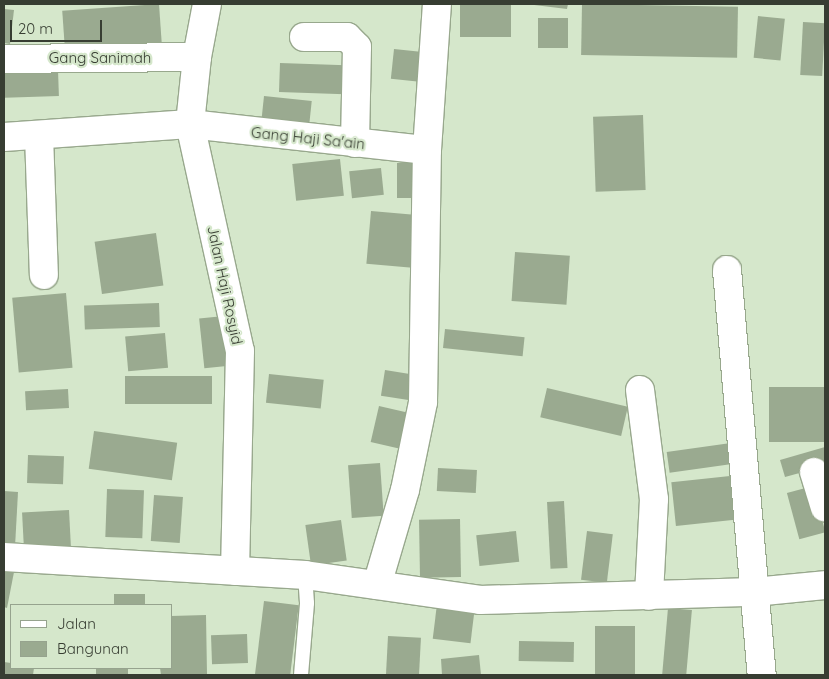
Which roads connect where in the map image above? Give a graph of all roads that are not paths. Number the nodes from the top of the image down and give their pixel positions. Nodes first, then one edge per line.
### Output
1 (207, 4) edge
2 (437, 4) edge
3 (304, 37) dead end
4 (196, 57) junction
5 (4, 58) edge
6 (190, 124) junction
7 (39, 135) junction
8 (4, 137) edge
9 (355, 143) junction
10 (427, 150) junction
11 (727, 270) dead end
12 (44, 275) dead end
13 (640, 390) dead end
14 (814, 472) dead end
15 (825, 507) edge
16 (4, 557) edge
17 (235, 571) junction
18 (305, 575) junction
19 (377, 585) junction
20 (825, 585) edge
21 (754, 592) junction
22 (649, 596) junction
23 (301, 675) edge
24 (762, 675) edge

1 - 4 street, Jalan Haji Rosyid
2 - 10 street
3 - 9 street
4 - 5 street, Gang Sanimah
4 - 6 street, Jalan Haji Rosyid
6 - 7 street, Gang Haji Sa'ain
6 - 9 street, Gang Haji Sa'ain
6 - 17 street, Jalan Haji Rosyid
7 - 8 street, Gang Haji Sa'ain
7 - 12 street
9 - 10 street, Gang Haji Sa'ain
10 - 19 street
11 - 21 street
13 - 22 street
14 - 15 street
16 - 17 street
17 - 18 street
18 - 19 street
18 - 23 lane
19 - 22 street
20 - 21 street
21 - 22 street
21 - 24 street

